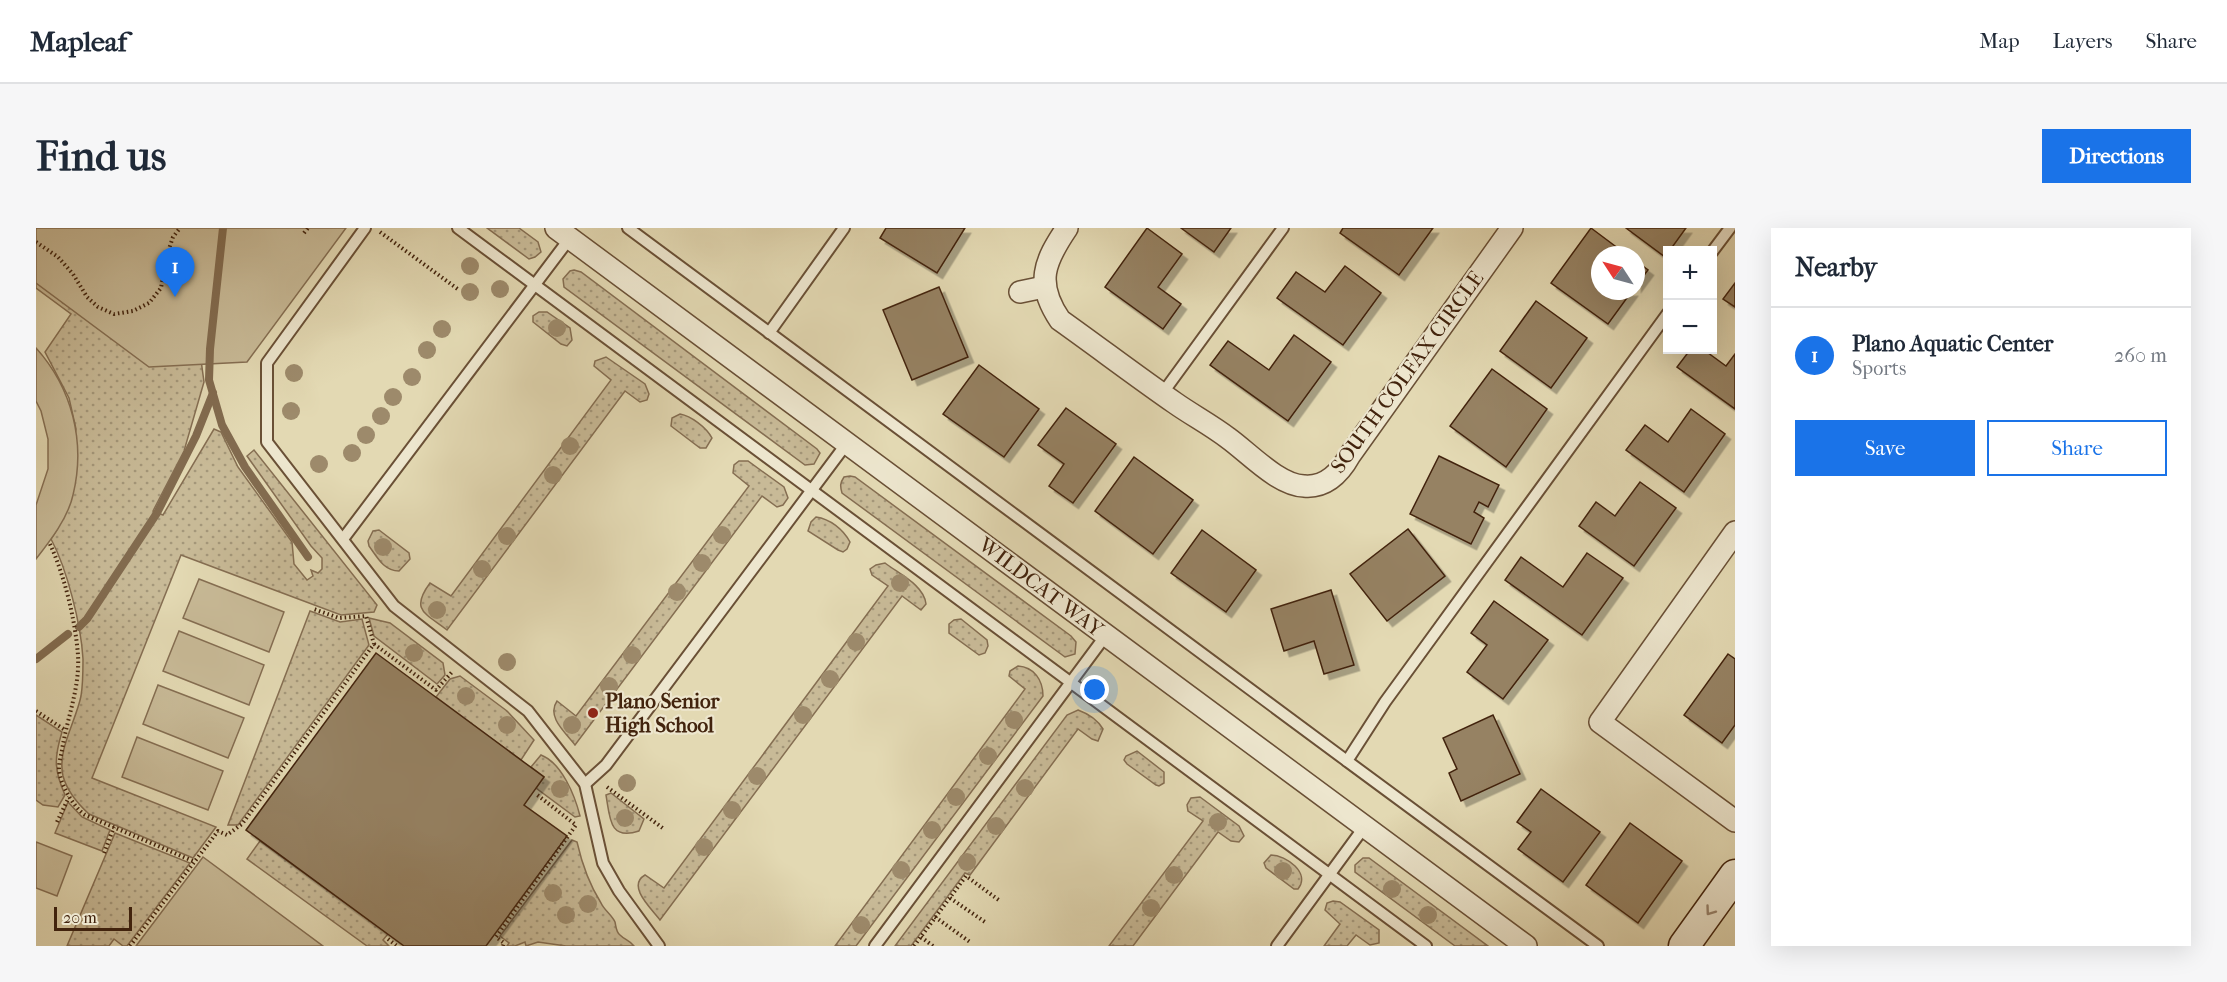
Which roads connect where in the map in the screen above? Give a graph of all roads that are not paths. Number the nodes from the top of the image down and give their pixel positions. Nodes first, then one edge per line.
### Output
1 (365, 228) edge
2 (458, 228) edge
3 (628, 228) edge
4 (844, 228) edge
5 (1067, 228) edge
6 (1283, 228) edge
7 (1512, 228) edge
8 (1730, 228) edge
9 (563, 233) edge
10 (1717, 246) edge
11 (535, 285) junction
12 (1044, 286) junction
13 (1020, 292) dead end
14 (1663, 320) edge
15 (769, 333) junction
16 (1162, 394) junction
17 (847, 443) junction
18 (812, 490) junction
19 (1735, 532) edge
20 (342, 539) junction
21 (1106, 635) junction
22 (1071, 683) junction
23 (1347, 761) junction
24 (585, 784) junction
25 (1733, 815) edge
26 (1365, 826) junction
27 (1329, 875) junction
28 (1735, 875) edge
29 (659, 946) edge
30 (876, 946) edge
31 (1277, 946) edge
32 (1426, 946) edge
33 (1526, 946) edge
34 (1598, 946) edge
35 (1684, 946) edge

1 - 20 lane
2 - 11 lane
3 - 15 lane
4 - 15 lane
5 - 12 street
6 - 16 lane
7 - 16 street, SOUTH COLFAX CIRCLE
8 - 10 lane
9 - 11 lane
9 - 17 street, WILDCAT WAY
11 - 18 lane
11 - 20 lane
12 - 13 street
12 - 16 street, SOUTH COLFAX CIRCLE
14 - 23 lane
15 - 23 lane
17 - 18 lane
17 - 21 street, WILDCAT WAY
18 - 22 lane
18 - 24 lane
19 - 25 street
20 - 24 lane
21 - 22 lane
21 - 26 street, WILDCAT WAY
22 - 27 lane
22 - 30 lane
23 - 34 lane
24 - 29 lane
26 - 27 lane
26 - 33 street, WILDCAT WAY
27 - 31 lane
27 - 32 lane
28 -> 35 main road

